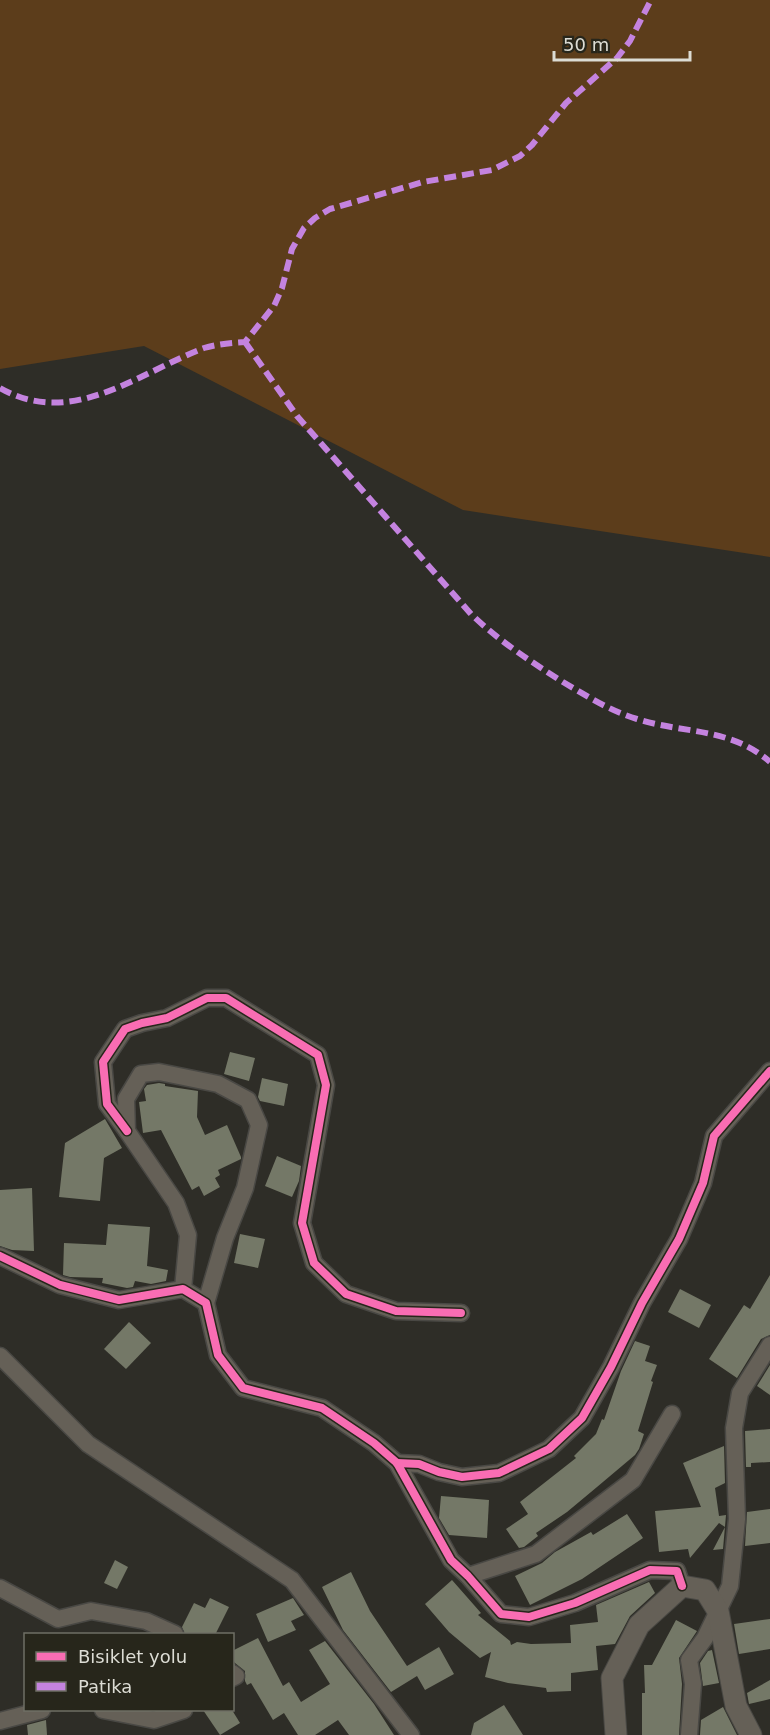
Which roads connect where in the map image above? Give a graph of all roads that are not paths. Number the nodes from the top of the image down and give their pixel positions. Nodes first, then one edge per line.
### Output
1 (770, 1071) edge
2 (127, 1131) junction
3 (0, 1256) edge
4 (183, 1289) junction
5 (206, 1303) junction
6 (461, 1313) dead end
7 (770, 1345) edge
8 (0, 1356) edge
9 (672, 1414) dead end
10 (397, 1463) junction
11 (468, 1575) junction
12 (682, 1586) junction
13 (0, 1588) edge
14 (718, 1611) junction
15 (171, 1633) edge
16 (38, 1711) edge
17 (108, 1711) edge
18 (181, 1711) edge
19 (0, 1721) edge
20 (411, 1735) edge
21 (616, 1735) edge
22 (689, 1735) edge
23 (751, 1735) edge

1 - 10 street
2 - 4 street
2 - 5 street
2 - 6 street
3 - 4 street
4 - 5 street
5 - 10 street
7 - 14 street
8 - 20 street
9 - 11 street
10 - 11 street
11 - 12 street
12 - 14 street
12 - 21 street
13 - 15 street
14 - 22 street
14 - 23 street
16 - 19 street
17 - 18 street

